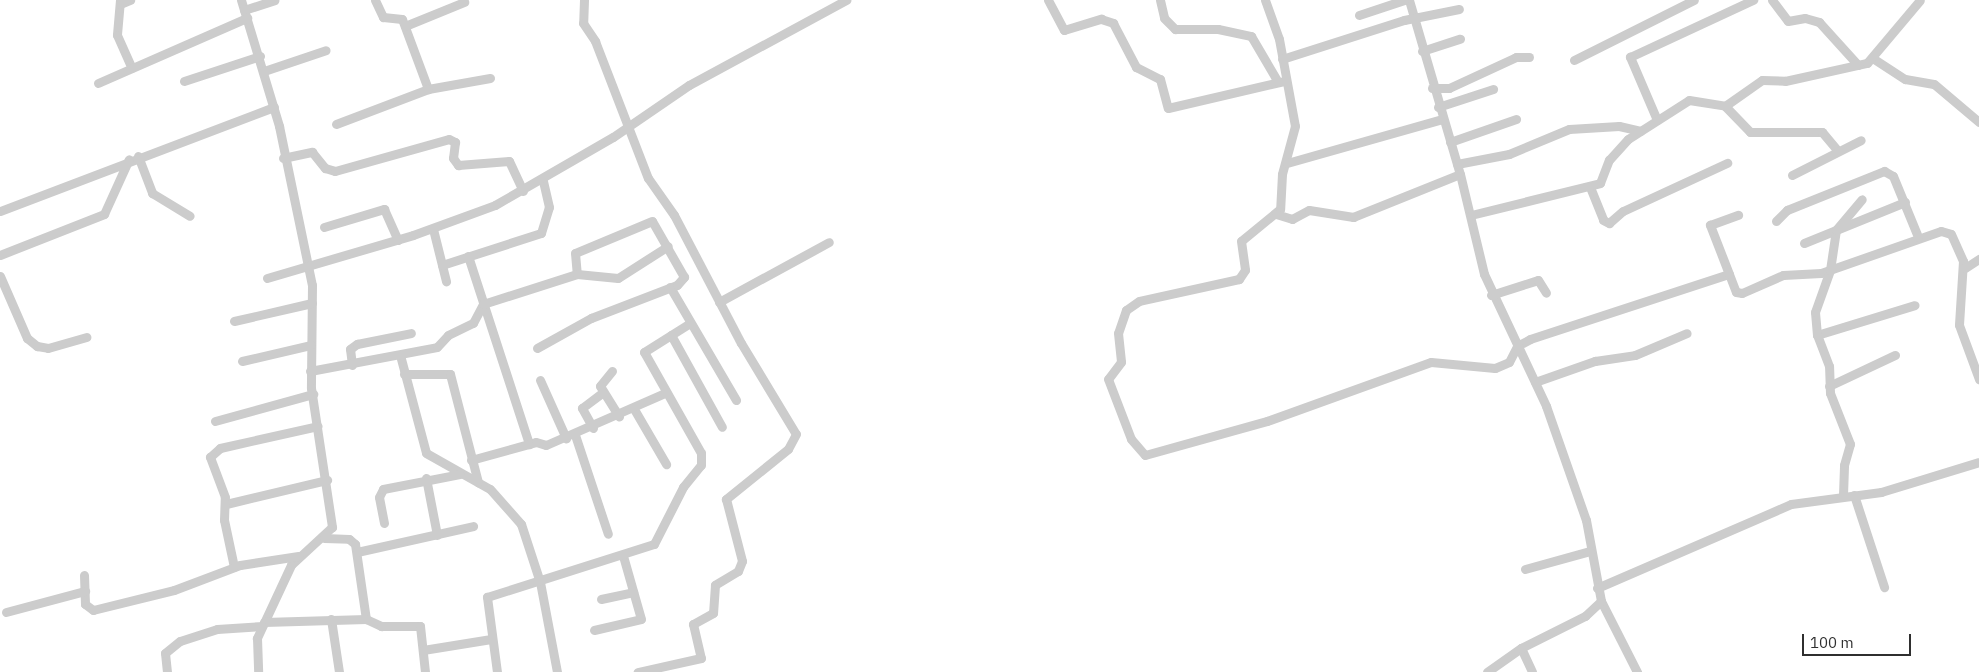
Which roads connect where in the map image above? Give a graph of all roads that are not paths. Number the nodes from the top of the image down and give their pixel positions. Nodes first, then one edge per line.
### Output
1 (130, 0) edge
2 (241, 0) edge
3 (274, 0) edge
4 (375, 0) edge
5 (584, 0) edge
6 (846, 0) edge
7 (1048, 0) edge
8 (1160, 0) edge
9 (1265, 0) edge
10 (1404, 0) edge
11 (1409, 0) edge
12 (1694, 0) edge
13 (1753, 0) edge
14 (1772, 0) edge
15 (1920, 0) edge
16 (120, 2) edge
17 (464, 2) dead end
18 (1459, 9) dead end
19 (246, 14) junction
20 (1358, 15) dead end
21 (1414, 19) junction
22 (404, 26) junction
23 (1460, 39) dead end
24 (326, 50) dead end
25 (1422, 51) junction
26 (260, 56) junction
27 (1529, 57) dead end
28 (1282, 59) junction
29 (1874, 59) junction
30 (1574, 60) dead end
31 (1858, 65) junction
32 (132, 68) junction
33 (264, 72) junction
34 (490, 78) dead end
35 (184, 81) dead end
36 (1281, 82) junction
37 (98, 83) dead end
38 (1432, 88) junction
39 (428, 89) junction
40 (1493, 89) dead end
41 (1725, 106) junction
42 (274, 107) junction
43 (1438, 107) junction
44 (1442, 119) junction
45 (1516, 119) dead end
46 (1657, 120) junction
47 (1979, 122) edge
48 (336, 124) dead end
49 (629, 127) junction
50 (1640, 131) junction
51 (1861, 140) dead end
52 (1450, 142) junction
53 (1838, 151) junction
54 (134, 157) junction
55 (283, 158) junction
56 (1287, 163) junction
57 (1727, 163) dead end
58 (1457, 164) junction
59 (1460, 174) junction
60 (1792, 176) dead end
61 (543, 180) junction
62 (1590, 187) junction
63 (523, 191) junction
64 (1862, 199) dead end
65 (1906, 202) junction
66 (0, 211) edge
67 (1276, 214) junction
68 (1471, 215) junction
69 (1738, 215) dead end
70 (190, 216) dead end
71 (1776, 221) dead end
72 (324, 227) dead end
73 (433, 229) junction
74 (1836, 230) junction
75 (1918, 237) junction
76 (398, 240) junction
77 (829, 242) dead end
78 (1804, 243) dead end
79 (668, 246) junction
80 (0, 255) edge
81 (468, 256) junction
82 (1979, 259) edge
83 (442, 265) junction
84 (309, 268) junction
85 (1964, 268) junction
86 (1830, 270) junction
87 (577, 274) junction
88 (1729, 274) junction
89 (0, 276) edge
90 (267, 278) dead end
91 (446, 282) dead end
92 (670, 288) junction
93 (1546, 293) dead end
94 (1491, 296) junction
95 (720, 302) junction
96 (312, 303) junction
97 (483, 304) junction
98 (1915, 305) dead end
99 (234, 321) dead end
100 (690, 323) junction
101 (411, 333) dead end
102 (1687, 333) dead end
103 (670, 335) junction
104 (1817, 335) junction
105 (86, 338) dead end
106 (310, 344) junction
107 (1517, 346) junction
108 (537, 348) dead end
109 (400, 355) junction
110 (1895, 355) dead end
111 (242, 361) dead end
112 (352, 365) junction
113 (310, 371) junction
114 (612, 371) dead end
115 (404, 374) junction
116 (540, 380) dead end
117 (1979, 380) edge
118 (1535, 382) junction
119 (1829, 386) junction
120 (603, 392) junction
121 (665, 393) junction
122 (313, 394) junction
123 (736, 400) dead end
124 (634, 409) junction
125 (619, 417) junction
126 (215, 421) dead end
127 (318, 426) junction
128 (722, 427) dead end
129 (593, 428) junction
130 (570, 436) junction
131 (529, 444) junction
132 (471, 460) junction
133 (1979, 462) edge
134 (666, 464) dead end
135 (460, 474) junction
136 (426, 478) junction
137 (327, 480) junction
138 (478, 482) junction
139 (1843, 495) junction
140 (1854, 495) junction
141 (226, 504) junction
142 (384, 523) dead end
143 (473, 526) dead end
144 (608, 534) dead end
145 (438, 535) junction
146 (324, 538) junction
147 (1590, 551) junction
148 (357, 552) junction
149 (298, 556) junction
150 (623, 556) junction
151 (234, 567) junction
152 (1525, 569) dead end
153 (84, 576) dead end
154 (540, 582) junction
155 (1884, 587) dead end
156 (1597, 588) junction
157 (85, 591) junction
158 (633, 592) junction
159 (602, 599) dead end
160 (1601, 601) junction
161 (6, 612) dead end
162 (331, 619) junction
163 (366, 619) junction
164 (263, 624) junction
165 (594, 630) dead end
166 (491, 639) junction
167 (1521, 648) junction
168 (423, 650) junction
169 (495, 671) edge
170 (167, 672) edge
171 (258, 672) edge
172 (338, 672) edge
173 (425, 672) edge
174 (556, 672) edge
175 (638, 672) edge
176 (1487, 672) edge
177 (1532, 672) edge
178 (1637, 672) edge

1 - 16 street
2 - 19 street
3 - 19 street
4 - 22 street
5 - 49 street
6 - 49 street
7 - 36 street
8 - 36 street
9 - 28 street
10 - 20 street
11 - 21 street
12 - 30 street
13 - 46 street
14 - 31 street
15 - 29 street
16 - 32 street
17 - 22 street
18 - 21 street
19 - 26 street
19 - 32 street
21 - 25 street
21 - 28 street
22 - 39 street
23 - 25 street
24 - 33 street
25 - 38 street
26 - 33 street
26 - 35 street
27 - 38 street
28 - 36 street
29 - 31 street
29 - 47 street
31 - 41 street
32 - 37 street
33 - 42 street
34 - 39 street
36 - 56 street
38 - 43 street
39 - 48 street
40 - 43 street
41 - 46 street
41 - 53 street
42 - 54 street
42 - 55 street
43 - 44 street
44 - 52 street
44 - 56 street
45 - 52 street
46 - 50 street
49 - 61 street
49 - 95 street
50 - 58 street
50 - 62 street
51 - 53 street
52 - 58 street
53 - 60 street
54 - 66 street
54 - 70 street
54 - 80 street
55 - 63 street
55 - 84 street
56 - 67 street
57 - 62 street
58 - 59 street
59 - 67 street
59 - 68 street
61 - 63 street
61 - 81 street
62 - 68 street
63 - 73 street
64 - 74 street
65 - 71 street
65 - 74 street
65 - 75 street
67 - 107 street
68 - 94 street
69 - 88 street
72 - 76 street
73 - 76 street
73 - 83 street
74 - 78 street
74 - 86 street
75 - 85 street
75 - 86 street
76 - 84 street
77 - 95 street
79 - 87 street
79 - 87 street
79 - 92 street
81 - 83 street
81 - 97 street
82 - 85 street
83 - 91 street
84 - 90 street
84 - 96 street
85 - 117 street
86 - 88 street
86 - 104 street
87 - 97 street
88 - 107 street
89 - 105 street
92 - 100 street
92 - 108 street
93 - 94 street
94 - 107 street
95 - 175 street
96 - 99 street
96 - 106 street
97 - 109 street
97 - 131 street
98 - 104 street
100 - 103 street
100 - 123 street
101 - 112 street
102 - 118 street
103 - 121 street
103 - 128 street
104 - 119 street
106 - 111 street
106 - 113 street
107 - 118 street
109 - 112 street
109 - 115 street
110 - 119 street
112 - 113 street
113 - 122 street
114 - 120 street
115 - 132 street
115 - 135 street
116 - 130 street
118 - 147 street
119 - 139 street
120 - 125 street
120 - 129 street
121 - 124 street
121 - 150 street
122 - 126 street
122 - 127 street
124 - 125 street
124 - 134 street
125 - 129 street
127 - 137 street
127 - 141 street
129 - 130 street
130 - 131 street
130 - 144 street
131 - 132 street
132 - 138 street
133 - 140 street
135 - 136 street
135 - 138 street
136 - 142 street
136 - 145 street
137 - 141 street
137 - 146 street
138 - 154 street
139 - 140 street
139 - 156 street
140 - 155 street
141 - 151 street
143 - 145 street
145 - 148 street
146 - 148 street
146 - 149 street
147 - 152 street
147 - 156 street
148 - 163 street
149 - 151 street
149 - 164 street
150 - 154 street
150 - 158 street
151 - 157 street
153 - 157 street
154 - 166 street
154 - 174 street
156 - 160 street
157 - 161 street
158 - 159 street
158 - 165 street
160 - 167 street
160 - 178 street
162 - 163 street
162 - 164 street
162 - 172 street
163 - 168 street
164 - 170 street
164 - 171 street
166 - 168 street
166 - 169 street
167 - 176 street
167 - 177 street
168 - 173 street

